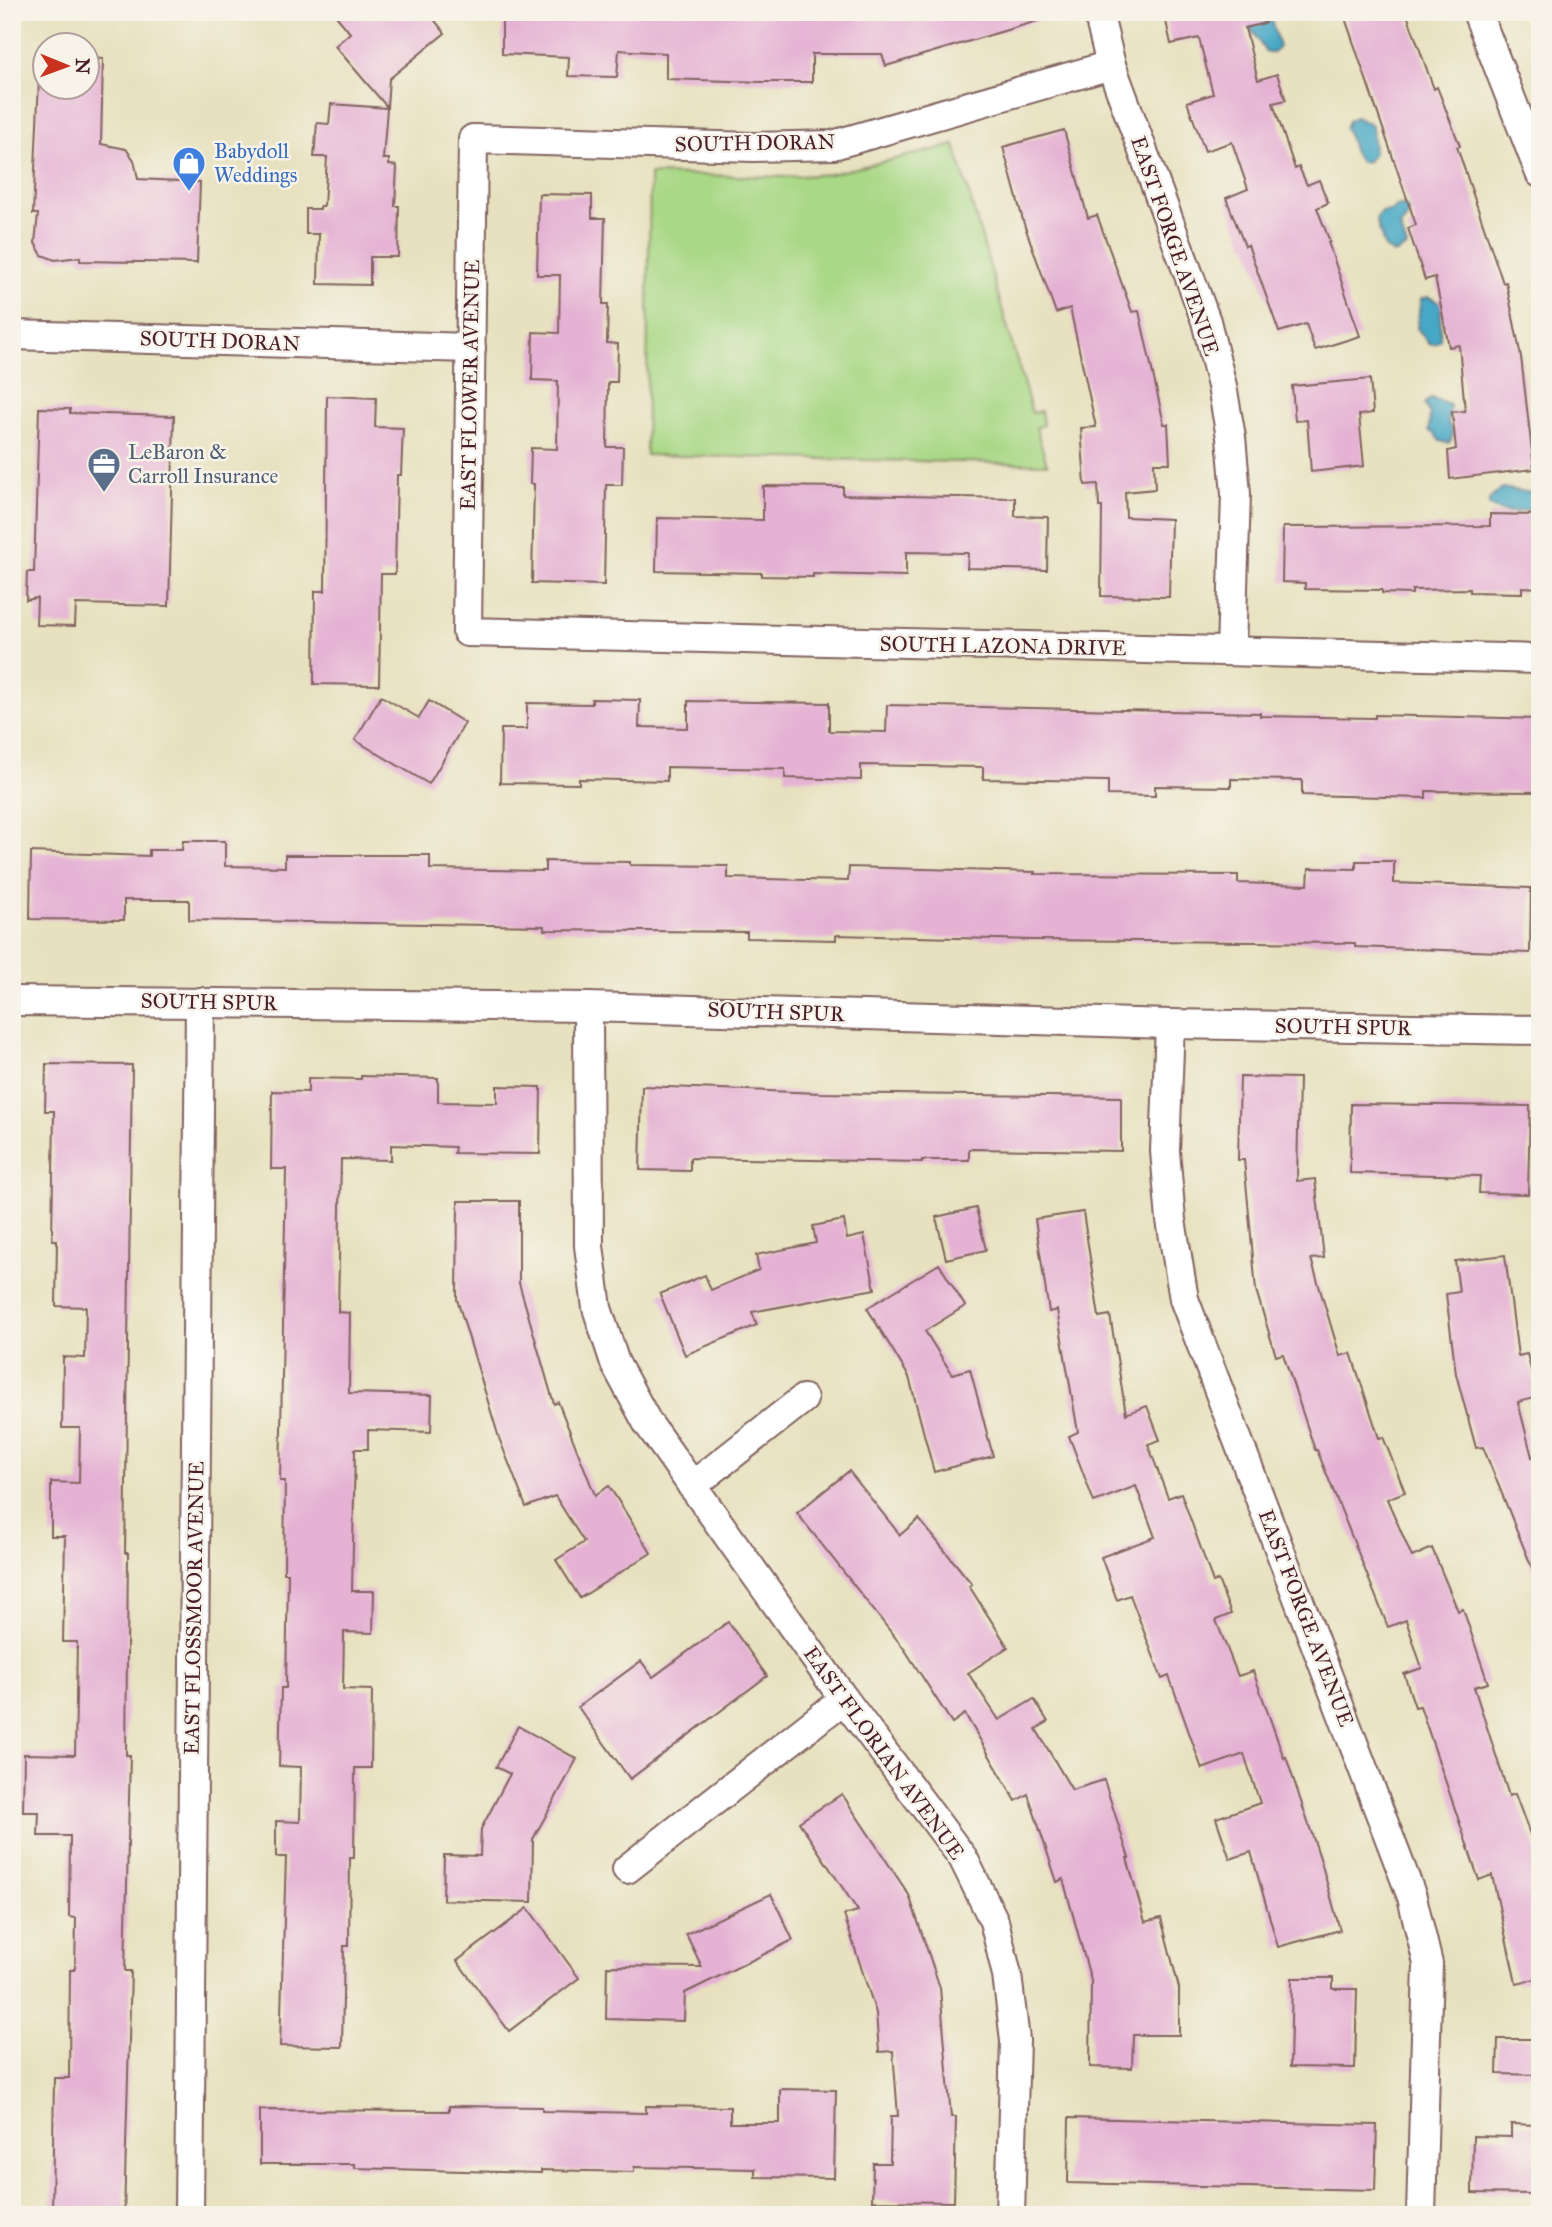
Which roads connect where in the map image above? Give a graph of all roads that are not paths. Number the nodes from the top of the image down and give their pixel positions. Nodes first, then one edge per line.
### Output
1 (1098, 12) edge
2 (1477, 12) edge
3 (1111, 65) junction
4 (473, 139) joint
5 (1540, 173) edge
6 (12, 335) edge
7 (471, 348) junction
8 (467, 632) joint
9 (1231, 651) junction
10 (1540, 659) edge
11 (12, 1001) edge
12 (200, 1002) junction
13 (589, 1007) junction
14 (1170, 1024) junction
15 (1540, 1030) edge
16 (803, 1399) dead end
17 (692, 1486) junction
18 (844, 1699) junction
19 (627, 1869) dead end
20 (188, 2215) edge
21 (1010, 2215) edge
22 (1422, 2215) edge

1 - 3 street, EAST FORGE AVENUE
2 - 5 street
3 - 4 street, SOUTH DORAN
3 - 9 street, EAST FORGE AVENUE
4 - 7 street, EAST FLOWER AVENUE
6 - 7 street, SOUTH DORAN
7 - 8 street, EAST FLOWER AVENUE
8 - 9 street, SOUTH LAZONA DRIVE
9 - 10 street, SOUTH LAZONA DRIVE
11 - 12 street, SOUTH SPUR
12 - 13 street, SOUTH SPUR
12 - 20 street, EAST FLOSSMOOR AVENUE
13 - 14 street, SOUTH SPUR
13 - 17 street, EAST FLORIAN AVENUE
14 - 15 street, SOUTH SPUR
14 - 22 street, EAST FORGE AVENUE
16 - 17 street
17 - 18 street, EAST FLORIAN AVENUE
18 - 19 street
18 - 21 street, EAST FLORIAN AVENUE

